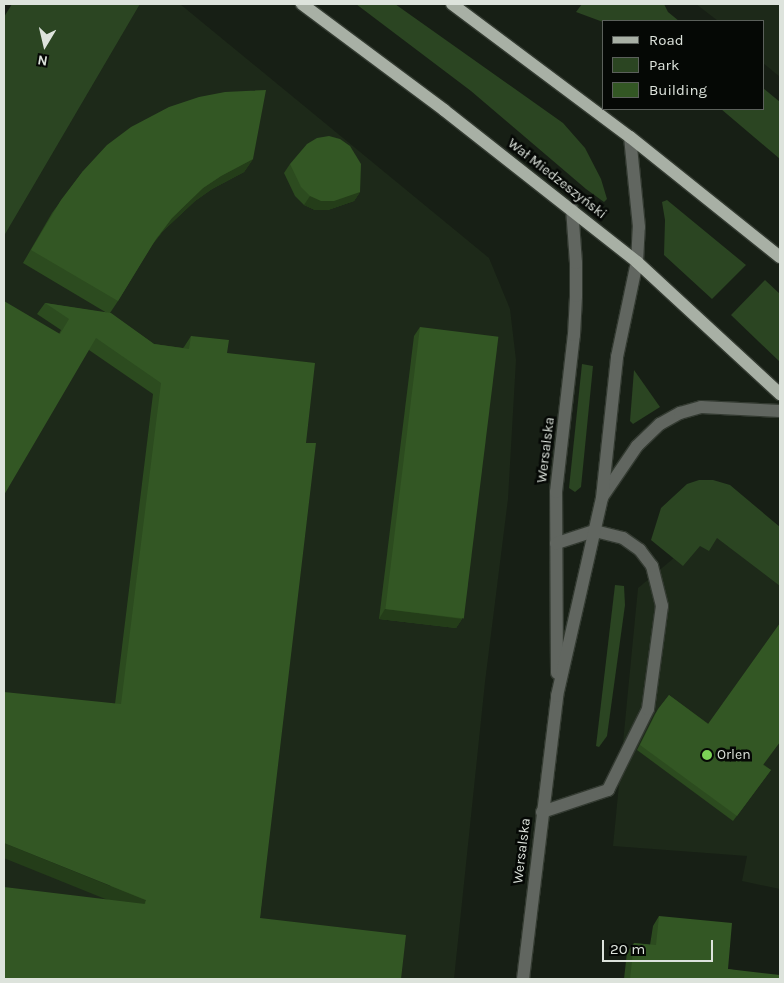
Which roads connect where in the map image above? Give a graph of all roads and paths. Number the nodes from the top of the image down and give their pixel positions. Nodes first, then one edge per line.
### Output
1 (302, 4) edge
2 (452, 4) edge
3 (630, 137) junction
4 (572, 209) junction
5 (780, 257) edge
6 (637, 262) junction
7 (780, 394) edge
8 (780, 411) edge
9 (602, 498) junction
10 (594, 531) junction
11 (556, 543) junction
12 (557, 696) junction
13 (542, 812) junction
14 (523, 979) edge

1 - 4 main road, Wał Miedzeszyński
2 - 3 main road
3 - 5 main road
3 - 6 street, Wersalska
4 - 6 main road, Wał Miedzeszyński
4 - 11 street, Wersalska
6 - 7 main road, Wał Miedzeszyński
6 - 9 street, Wersalska
8 - 9 street, Wersalska
9 - 10 street, Wersalska
10 - 11 street
10 - 12 street, Wersalska
10 - 13 street
11 - 12 street, Wersalska
12 - 13 street, Wersalska
13 - 14 street, Wersalska

